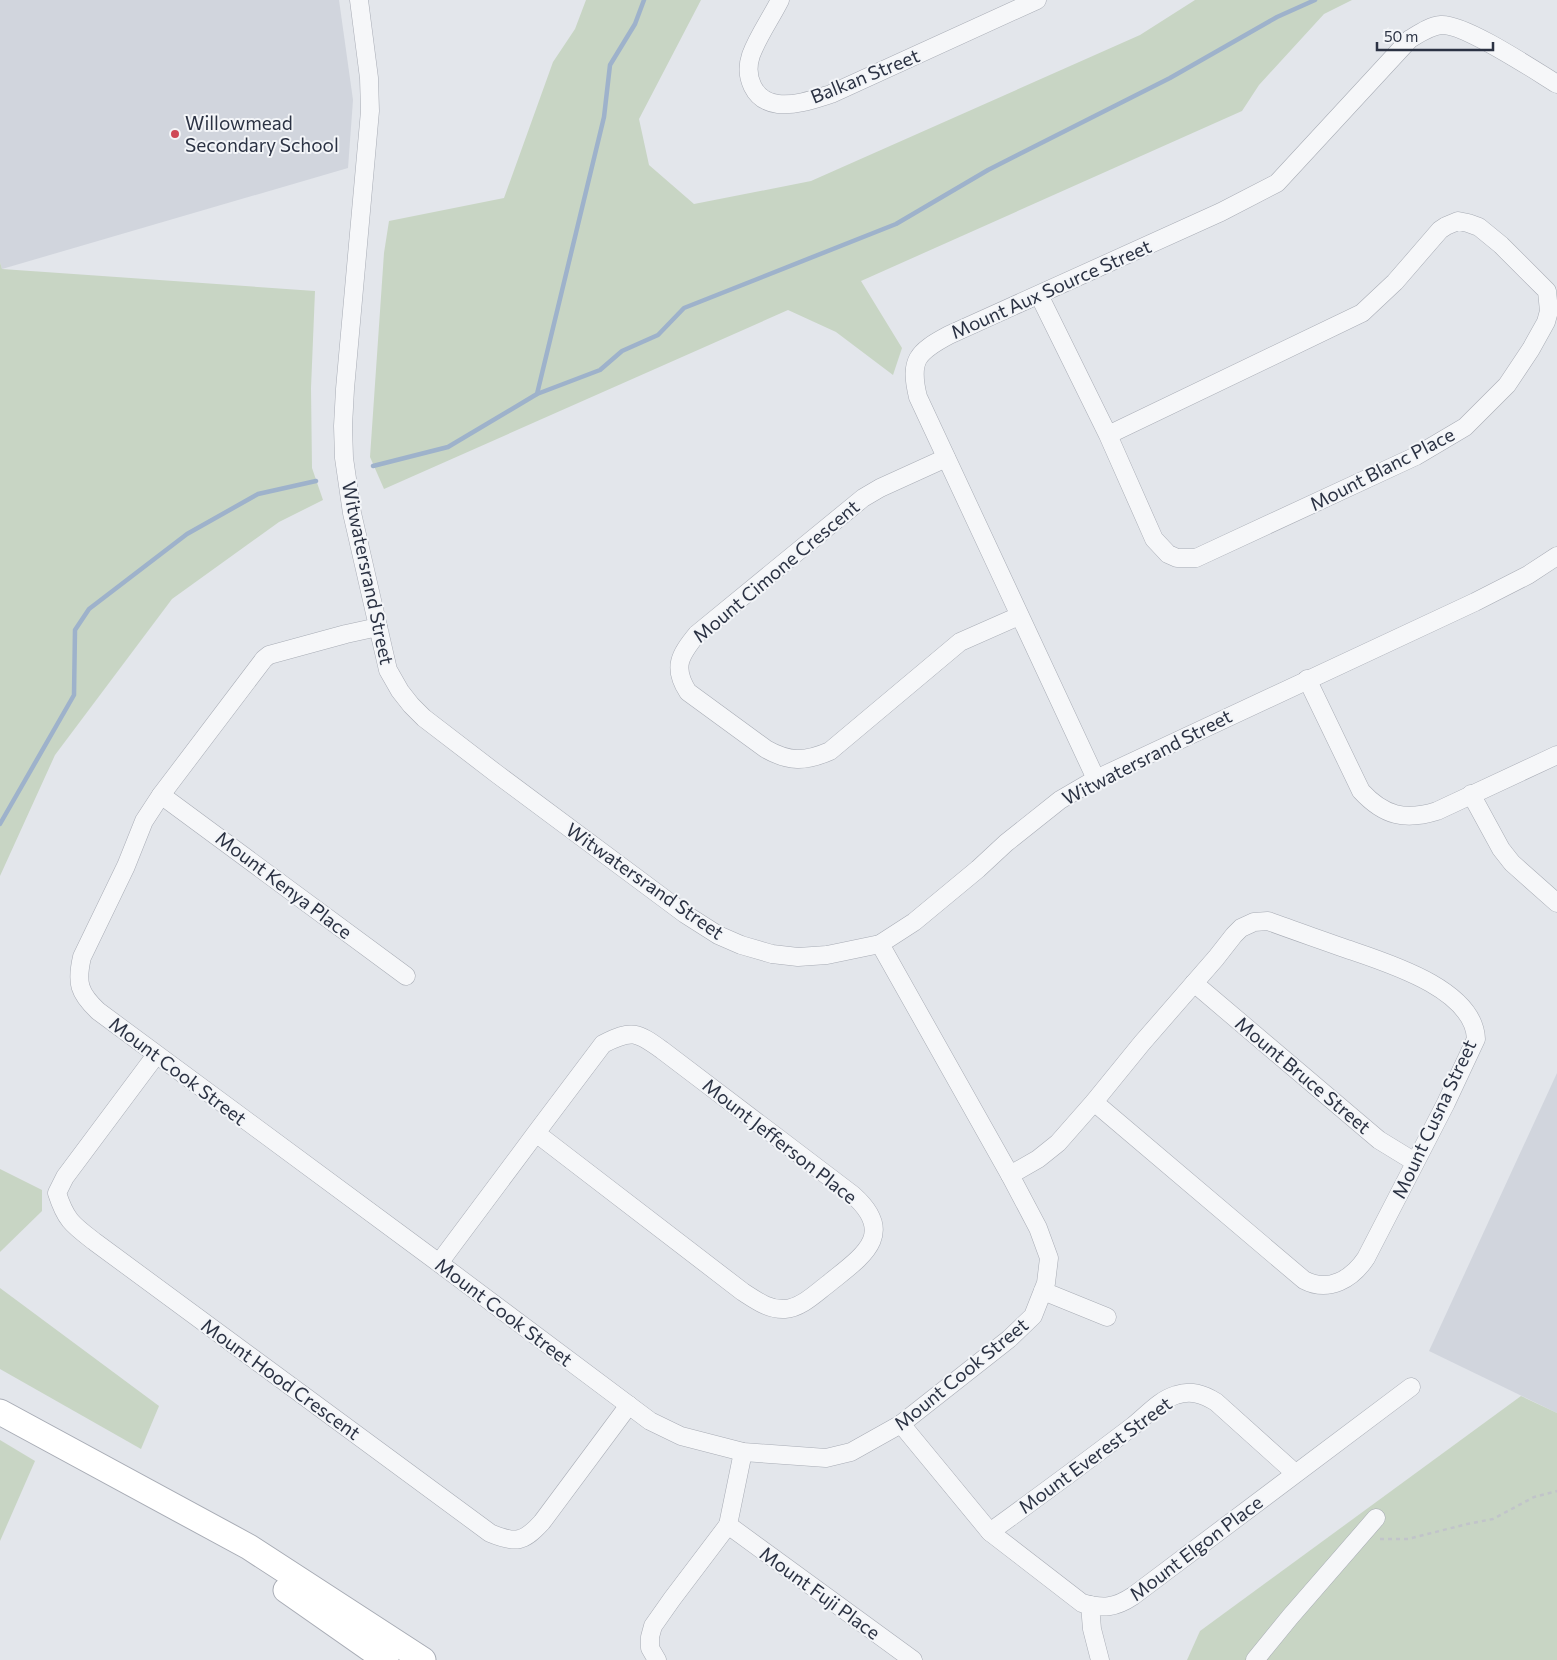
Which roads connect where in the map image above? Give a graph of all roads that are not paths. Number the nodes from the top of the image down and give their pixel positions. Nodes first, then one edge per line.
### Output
1 (359, 0) edge
2 (780, 0) edge
3 (1037, 0) edge
4 (1557, 84) edge
5 (1038, 295) junction
6 (1108, 434) junction
7 (946, 458) junction
8 (1557, 556) edge
9 (1019, 616) junction
10 (378, 627) junction
11 (1307, 679) junction
12 (1557, 755) edge
13 (1096, 779) junction
14 (1471, 794) junction
15 (161, 795) junction
16 (1557, 903) edge
17 (880, 944) junction
18 (406, 976) dead end
19 (1194, 983) junction
20 (156, 1055) junction
21 (1094, 1102) junction
22 (536, 1132) junction
23 (1415, 1162) junction
24 (1010, 1175) junction
25 (439, 1263) junction
26 (1044, 1291) junction
27 (1107, 1317) dead end
28 (1411, 1386) dead end
29 (629, 1405) junction
30 (0, 1412) edge
31 (902, 1424) junction
32 (743, 1452) junction
33 (1295, 1473) junction
34 (134, 1485) junction
35 (1376, 1518) dead end
36 (728, 1525) junction
37 (990, 1532) junction
38 (1090, 1605) junction
39 (386, 1660) edge
40 (423, 1660) edge
41 (657, 1660) edge
42 (913, 1660) edge
43 (1100, 1660) edge
44 (1255, 1660) edge

1 - 10 street, Witwatersrand Street
2 - 3 street, Balkan Street
4 - 5 street, Mount Aux Source Street
5 - 6 street, Mount Blanc Place
5 - 7 street, Mount Aux Source Street
6 - 6 street, Mount Blanc Place
7 - 9 street, Mount Aux Source Street
7 - 9 street, Mount Cimone Crescent
8 - 11 street, Witwatersrand Street
9 - 13 street, Mount Aux Source Street
10 - 15 street, Mount Cook Street
10 - 17 street, Witwatersrand Street
11 - 13 street, Witwatersrand Street
11 - 14 street
12 - 14 street
13 - 17 street, Witwatersrand Street
14 - 16 street
15 - 18 street, Mount Kenya Place
15 - 20 street, Mount Cook Street
17 - 24 street, Mount Cook Street
19 - 21 street, Mount Cusna Street
19 - 23 street, Mount Bruce Street
19 - 23 street, Mount Cusna Street
20 - 25 street, Mount Cook Street
20 - 29 street, Mount Hood Crescent
21 - 23 street, Mount Cusna Street
21 - 24 street, Mount Cusna Street
22 - 22 street, Mount Jefferson Place
22 - 25 street, Mount Jefferson Place
24 - 26 street, Mount Cook Street
25 - 29 street, Mount Cook Street
26 - 27 street
26 - 31 street, Mount Cook Street
28 - 33 street, Mount Elgon Place
29 - 32 street, Mount Cook Street
30 - 34 main road
31 - 32 street, Mount Cook Street
31 - 37 street
32 - 36 street
33 - 37 street, Mount Everest Street
33 - 38 street, Mount Elgon Place
34 - 39 main road
34 - 40 main road
35 - 44 street
36 - 41 street
36 - 42 street, Mount Fuji Place
37 - 38 street
38 - 43 street

